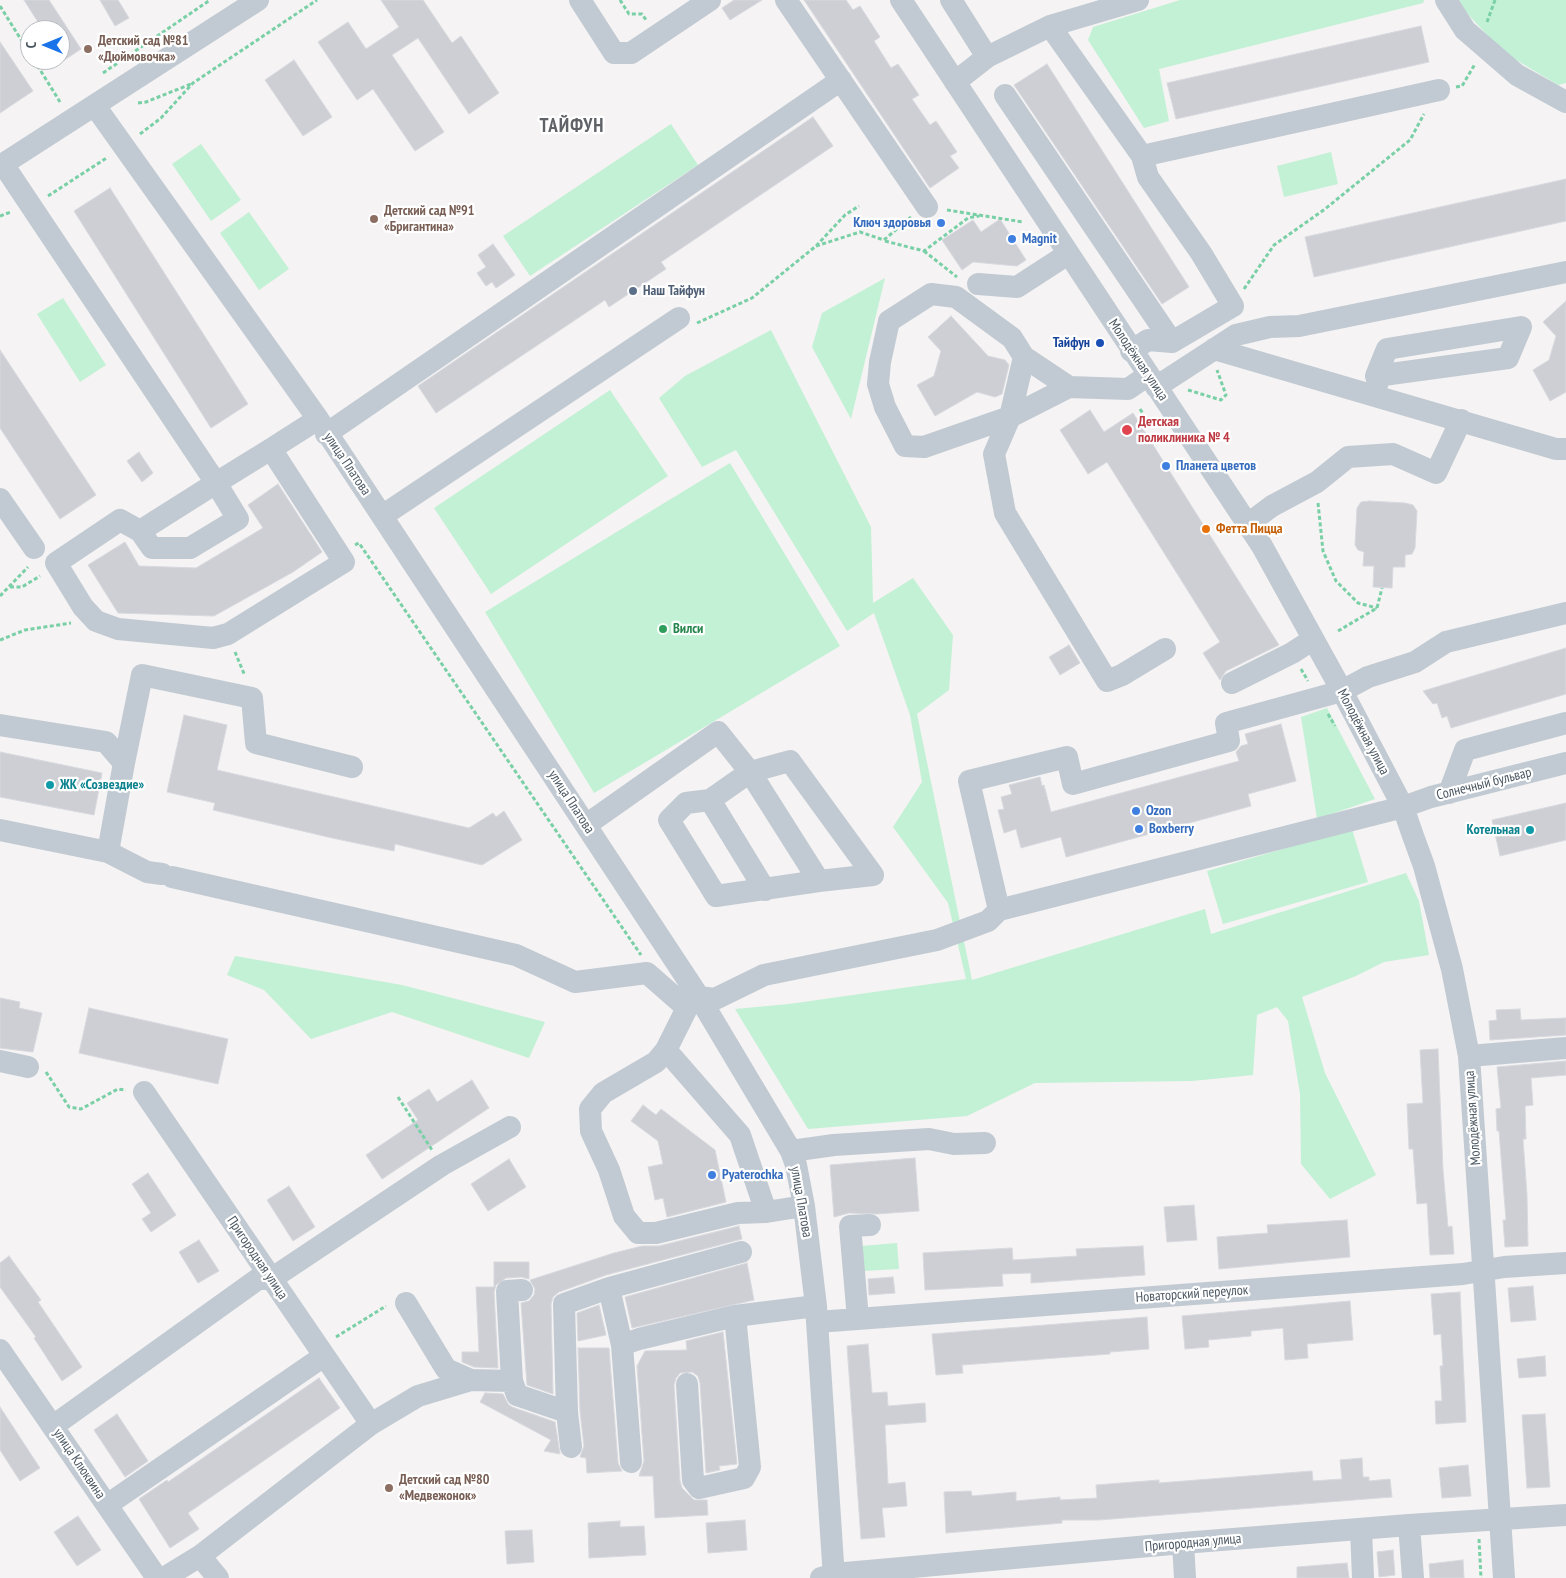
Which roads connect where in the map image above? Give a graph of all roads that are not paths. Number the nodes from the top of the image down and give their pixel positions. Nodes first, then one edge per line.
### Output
1 (258, 0) edge
2 (580, 0) edge
3 (710, 0) edge
4 (786, 0) edge
5 (901, 0) edge
6 (951, 0) edge
7 (1138, 0) edge
8 (1446, 0) edge
9 (1092, 6) edge
10 (1050, 26) junction
11 (988, 57) junction
12 (841, 80) junction
13 (955, 82) junction
14 (1440, 90) road end
15 (1005, 95) dead end
16 (1566, 102) edge
17 (95, 106) junction
18 (1142, 156) junction
19 (2, 165) edge
20 (927, 207) road end
21 (1068, 254) junction
22 (1566, 272) edge
23 (978, 284) road end
24 (686, 321) road end
25 (1172, 342) junction
26 (1212, 350) junction
27 (1131, 351) junction
28 (1024, 357) junction
29 (1151, 382) junction
30 (1375, 385) junction
31 (1069, 387) junction
32 (1010, 418) junction
33 (1461, 420) junction
34 (322, 427) junction
35 (271, 449) junction
36 (1566, 449) edge
37 (216, 483) junction
38 (0, 498) edge
39 (382, 516) junction
40 (1248, 524) junction
41 (140, 531) junction
42 (34, 548) dead end
43 (1566, 613) edge
44 (1312, 640) junction
45 (1165, 649) dead end
46 (1232, 683) dead end
47 (1342, 691) junction
48 (1566, 723) edge
49 (0, 725) edge
50 (124, 763) junction
51 (1566, 763) edge
52 (352, 767) dead end
53 (750, 772) junction
54 (1449, 793) junction
55 (710, 800) junction
56 (1403, 808) junction
57 (586, 825) junction
58 (0, 830) edge
59 (108, 852) junction
60 (819, 881) junction
61 (765, 890) junction
62 (999, 910) junction
63 (693, 1002) junction
64 (1566, 1048) edge
65 (666, 1050) junction
66 (1469, 1056) junction
67 (0, 1061) edge
68 (28, 1066) road end
69 (144, 1092) road end
70 (510, 1127) dead end
71 (985, 1143) dead end
72 (791, 1151) junction
73 (804, 1206) junction
74 (766, 1212) junction
75 (870, 1225) dead end
76 (741, 1252) dead end
77 (1566, 1263) edge
78 (1483, 1272) junction
79 (271, 1279) junction
80 (608, 1288) junction
81 (522, 1290) dead end
82 (406, 1303) road end
83 (817, 1314) junction
84 (735, 1316) junction
85 (858, 1319) junction
86 (622, 1345) junction
87 (0, 1350) edge
88 (321, 1352) junction
89 (471, 1380) junction
90 (512, 1381) junction
91 (687, 1384) dead end
92 (567, 1412) junction
93 (370, 1424) junction
94 (53, 1426) junction
95 (571, 1447) dead end
96 (631, 1462) dead end
97 (107, 1505) junction
98 (1566, 1515) edge
99 (1499, 1519) junction
100 (1409, 1524) junction
101 (1361, 1528) junction
102 (1183, 1543) junction
103 (200, 1556) junction
104 (971, 1570) edge
105 (829, 1577) edge
106 (157, 1578) edge
107 (164, 1578) edge
108 (218, 1578) edge
109 (1185, 1578) edge
110 (1363, 1578) edge
111 (1413, 1578) edge
112 (1504, 1578) edge

1 - 17 street
2 - 3 street
4 - 12 street
5 - 13 street, Молодёжная улица
6 - 11 street
7 - 9 street
8 - 16 street
9 - 10 street
10 - 11 street
10 - 18 street
11 - 13 street
12 - 20 street
12 - 34 street
13 - 21 street, Молодёжная улица
14 - 18 street
15 - 25 street
17 - 19 street
17 - 34 street, улица Платова
18 - 25 street
19 - 37 street
21 - 23 street
21 - 27 street, Молодёжная улица
22 - 26 street
24 - 39 street
25 - 27 street
26 - 29 street
26 - 30 street
27 - 29 street, Молодёжная улица
28 - 31 street
28 - 32 street
28 - 32 street
29 - 31 street
29 - 40 street, Молодёжная улица
30 - 30 street
30 - 33 street
31 - 32 street
32 - 45 street
33 - 36 street
33 - 40 street
34 - 35 street
34 - 39 street, улица Платова
35 - 37 street
35 - 41 street
37 - 41 street
37 - 41 street
38 - 42 street
39 - 57 street, улица Платова
40 - 44 street, Молодёжная улица
43 - 47 street
44 - 46 street
44 - 47 street, Молодёжная улица
47 - 56 street, Молодёжная улица
47 - 62 street
48 - 54 street
49 - 50 street
50 - 52 street
50 - 59 street
51 - 54 street, Солнечный бульвар
53 - 55 street
53 - 57 street
53 - 60 street
53 - 60 street
54 - 56 street, Солнечный бульвар
55 - 61 street
55 - 61 street
56 - 62 street, Солнечный бульвар
56 - 66 street, Молодёжная улица
57 - 63 street, улица Платова
58 - 59 street
59 - 63 street
60 - 61 street
62 - 63 street
63 - 65 street
63 - 72 street, улица Платова
64 - 66 street
65 - 74 street
65 - 74 street
66 - 78 street, Молодёжная улица
67 - 68 street
69 - 79 street, Пригородная улица
70 - 79 street
71 - 72 street
72 - 73 street, улица Платова
73 - 74 street
73 - 83 street, улица Платова
75 - 85 street
76 - 80 street
77 - 78 street, Новаторский переулок
78 - 85 street, Новаторский переулок
78 - 99 street, Молодёжная улица
79 - 88 street, Пригородная улица
79 - 94 street
80 - 86 street
80 - 92 street
81 - 90 street
82 - 89 street
83 - 84 street, Новаторский переулок
83 - 85 street, Новаторский переулок
83 - 105 street, улица Платова
84 - 86 street, Новаторский переулок
84 - 91 street
86 - 96 street
87 - 94 street, улица Клюквина
88 - 93 street, Пригородная улица
88 - 97 street
89 - 90 street
89 - 93 street
90 - 92 street
92 - 95 street
93 - 103 street
94 - 97 street, улица Клюквина
97 - 106 street, улица Клюквина
98 - 99 street, Пригородная улица
99 - 100 street, Пригородная улица
99 - 112 street, Молодёжная улица
100 - 101 street, Пригородная улица
100 - 111 street
101 - 102 street, Пригородная улица
101 - 110 street
102 - 104 street, Пригородная улица
102 - 109 street
103 - 107 street
103 - 108 street
104 - 105 street, Пригородная улица

